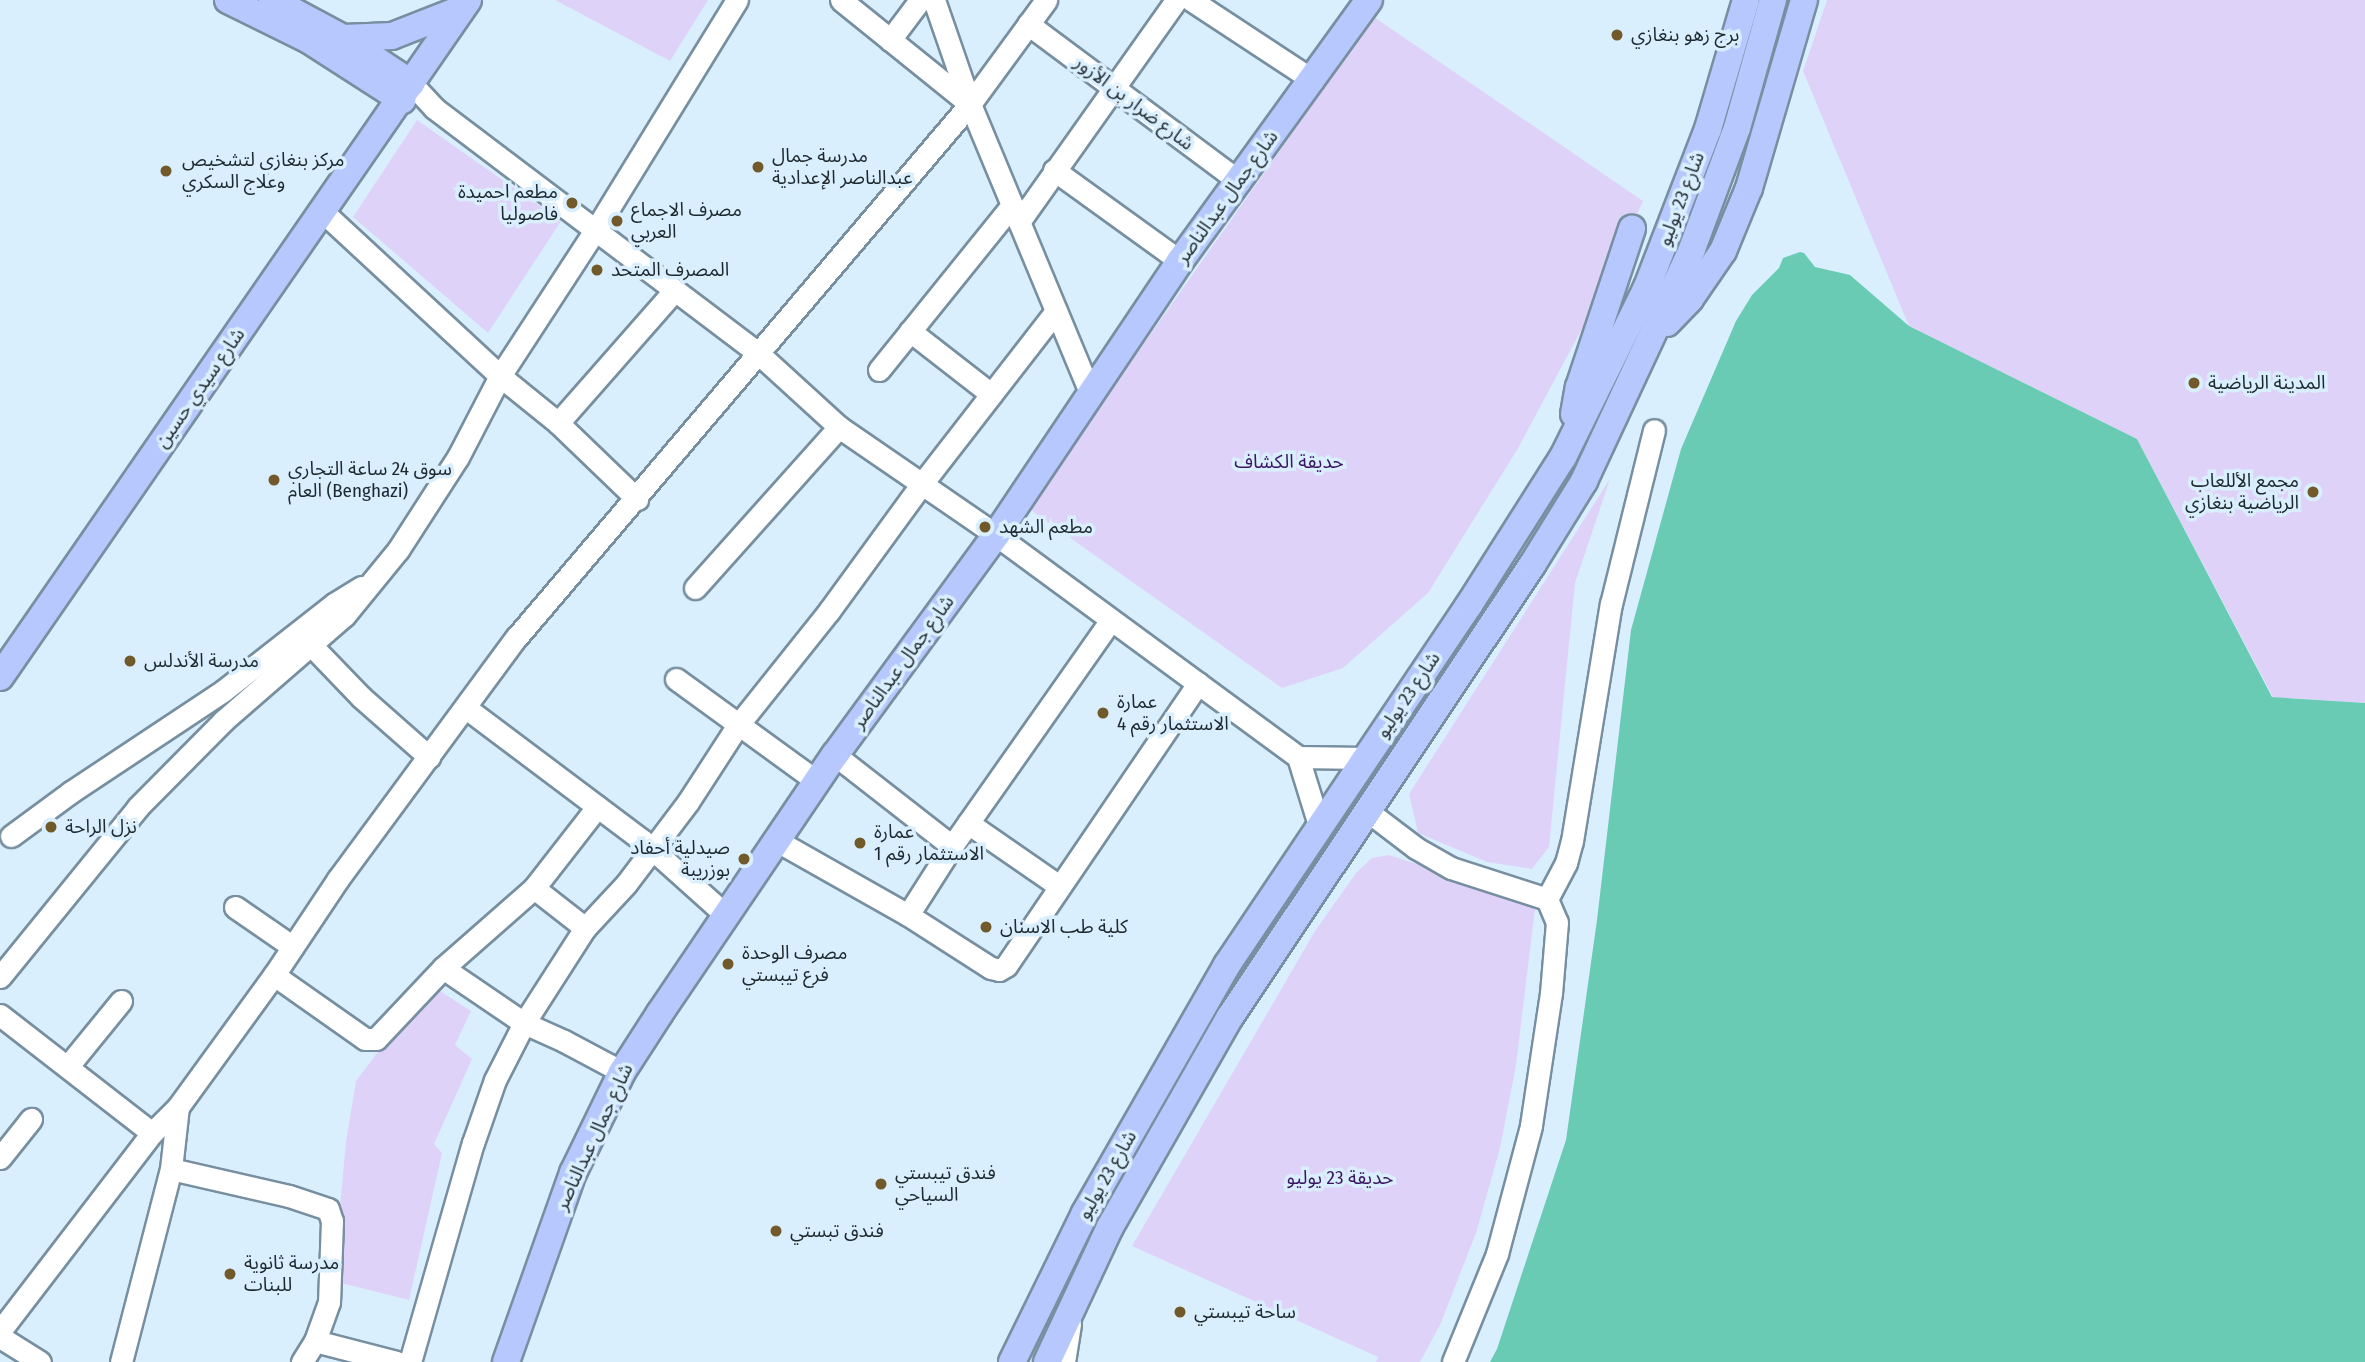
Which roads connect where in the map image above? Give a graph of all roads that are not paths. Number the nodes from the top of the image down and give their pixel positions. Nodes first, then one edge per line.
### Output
1 (228, 0) edge
2 (272, 0) edge
3 (737, 0) edge
4 (841, 0) edge
5 (920, 0) edge
6 (934, 0) edge
7 (1045, 0) edge
8 (1177, 0) edge
9 (1191, 0) edge
10 (1368, 0) edge
11 (1746, 0) edge
12 (1773, 0) edge
13 (1804, 0) edge
14 (465, 5) edge
15 (1028, 24) junction
16 (890, 40) junction
17 (345, 51) junction
18 (1313, 80) junction
19 (1114, 88) junction
20 (407, 91) junction
21 (970, 104) junction
22 (379, 133) junction
23 (1054, 170) junction
24 (1240, 182) junction
25 (323, 212) junction
26 (1015, 214) junction
27 (596, 229) junction
28 (1632, 229) dead end
29 (1180, 261) junction
30 (675, 290) junction
31 (1056, 312) junction
32 (910, 331) junction
33 (1654, 336) junction
34 (758, 354) junction
35 (879, 370) dead end
36 (500, 376) junction
37 (1090, 393) junction
38 (991, 394) junction
39 (558, 423) junction
40 (839, 427) junction
41 (1654, 430) dead end
42 (1567, 447) junction
43 (921, 485) junction
44 (637, 499) junction
45 (996, 535) junction
46 (380, 574) junction
47 (695, 588) dead end
48 (1111, 620) junction
49 (311, 645) junction
50 (0, 677) edge
51 (676, 679) dead end
52 (1198, 683) junction
53 (466, 708) junction
54 (738, 725) junction
55 (835, 755) junction
56 (429, 757) junction
57 (1298, 757) junction
58 (1365, 758) junction
59 (818, 782) junction
60 (597, 807) junction
61 (1366, 810) junction
62 (968, 823) junction
63 (1319, 825) junction
64 (4, 838) edge
65 (779, 842) junction
66 (952, 846) junction
67 (653, 849) junction
68 (1059, 886) junction
69 (534, 888) junction
70 (1547, 900) junction
71 (234, 907) dead end
72 (726, 915) junction
73 (908, 915) junction
74 (585, 928) junction
75 (293, 947) junction
76 (443, 968) junction
77 (274, 975) junction
78 (0, 977) edge
79 (121, 1001) dead end
80 (0, 1015) edge
81 (524, 1023) junction
82 (68, 1066) junction
83 (622, 1072) junction
84 (178, 1107) junction
85 (31, 1119) dead end
86 (152, 1133) junction
87 (2, 1150) edge
88 (171, 1168) junction
89 (1085, 1213) junction
90 (1110, 1227) junction
91 (1072, 1304) junction
92 (0, 1331) edge
93 (0, 1337) edge
94 (315, 1341) junction
95 (40, 1362) edge
96 (121, 1362) edge
97 (302, 1362) edge
98 (396, 1362) edge
99 (410, 1362) edge
100 (506, 1362) edge
101 (1012, 1362) edge
102 (1047, 1362) edge
103 (1064, 1362) edge
104 (1452, 1362) edge

1 - 17 main road
2 - 17 main road
3 - 27 street
4 - 16 street
5 - 16 street
6 - 21 street
7 - 15 street
8 - 19 street
9 - 18 street
10 - 18 main road, شارع جمال عبدالناصر
11 - 42 main road, شارع 23 يوليو
12 - 33 main road, شارع 23 يوليو
13 - 33 main road
14 - 17 main road
14 - 20 main road, شارع سيدي حسين
15 - 19 street, شارع ضرار بن الأزور
15 - 21 street
16 - 21 street
17 - 20 main road
17 - 22 main road
18 - 24 main road, شارع جمال عبدالناصر
19 - 23 street
19 - 24 street, شارع ضرار بن الأزور
20 - 22 main road, شارع سيدي حسين
20 - 27 street
21 - 26 street
21 - 34 street
22 - 25 main road, شارع سيدي حسين
23 - 26 street
23 - 29 street
24 - 29 main road, شارع جمال عبدالناصر
25 - 36 street
25 - 50 main road, شارع سيدي حسين
26 - 31 street
26 - 32 street
27 - 30 street
27 - 36 street
28 - 42 main road
29 - 37 main road, شارع جمال عبدالناصر
30 - 34 street
30 - 39 street
31 - 37 street
31 - 38 street
32 - 35 street
32 - 38 street
33 - 61 main road, شارع 23 يوليو
34 - 40 street
34 - 44 street
36 - 39 street
36 - 46 street
37 - 45 main road, شارع جمال عبدالناصر
38 - 43 street
39 - 44 street
40 - 43 street
40 - 47 street
41 - 70 street
42 - 58 main road, شارع 23 يوليو
43 - 45 street
43 - 54 street
44 - 53 street
45 - 48 street
45 - 55 main road, شارع جمال عبدالناصر
46 - 49 street
46 - 64 street
48 - 52 street
48 - 62 street
49 - 56 street
49 - 78 street
51 - 54 street
52 - 57 street
52 - 68 street
53 - 56 street
53 - 60 street
54 - 59 street
54 - 67 street
55 - 59 main road, شارع جمال عبدالناصر
55 - 66 street
56 - 75 street
57 - 58 street
57 - 63 street
58 - 63 main road, شارع 23 يوليو
59 - 65 main road, شارع جمال عبدالناصر
60 - 67 street
60 - 69 street
61 - 70 street
61 - 90 main road, شارع 23 يوليو
62 - 66 street
62 - 68 street
63 - 89 main road, شارع 23 يوليو
65 - 72 main road, شارع جمال عبدالناصر
65 - 73 street
66 - 73 street
67 - 72 street
67 - 74 street
68 - 73 street
69 - 74 street
69 - 76 street
70 - 104 street
71 - 75 street
72 - 83 main road, شارع جمال عبدالناصر
74 - 81 street
75 - 77 street
76 - 77 street
76 - 81 street
77 - 84 street
79 - 82 street
80 - 82 street
81 - 83 street
81 - 99 street
82 - 86 street
83 - 100 main road, شارع جمال عبدالناصر
84 - 86 street
84 - 88 street
85 - 87 street
86 - 92 street
88 - 94 street
88 - 96 street
89 - 90 main road
89 - 101 main road, شارع 23 يوليو
90 - 91 main road, شارع 23 يوليو
91 - 102 main road, شارع 23 يوليو
91 - 103 street
93 - 95 street
94 - 97 street
94 - 98 street

